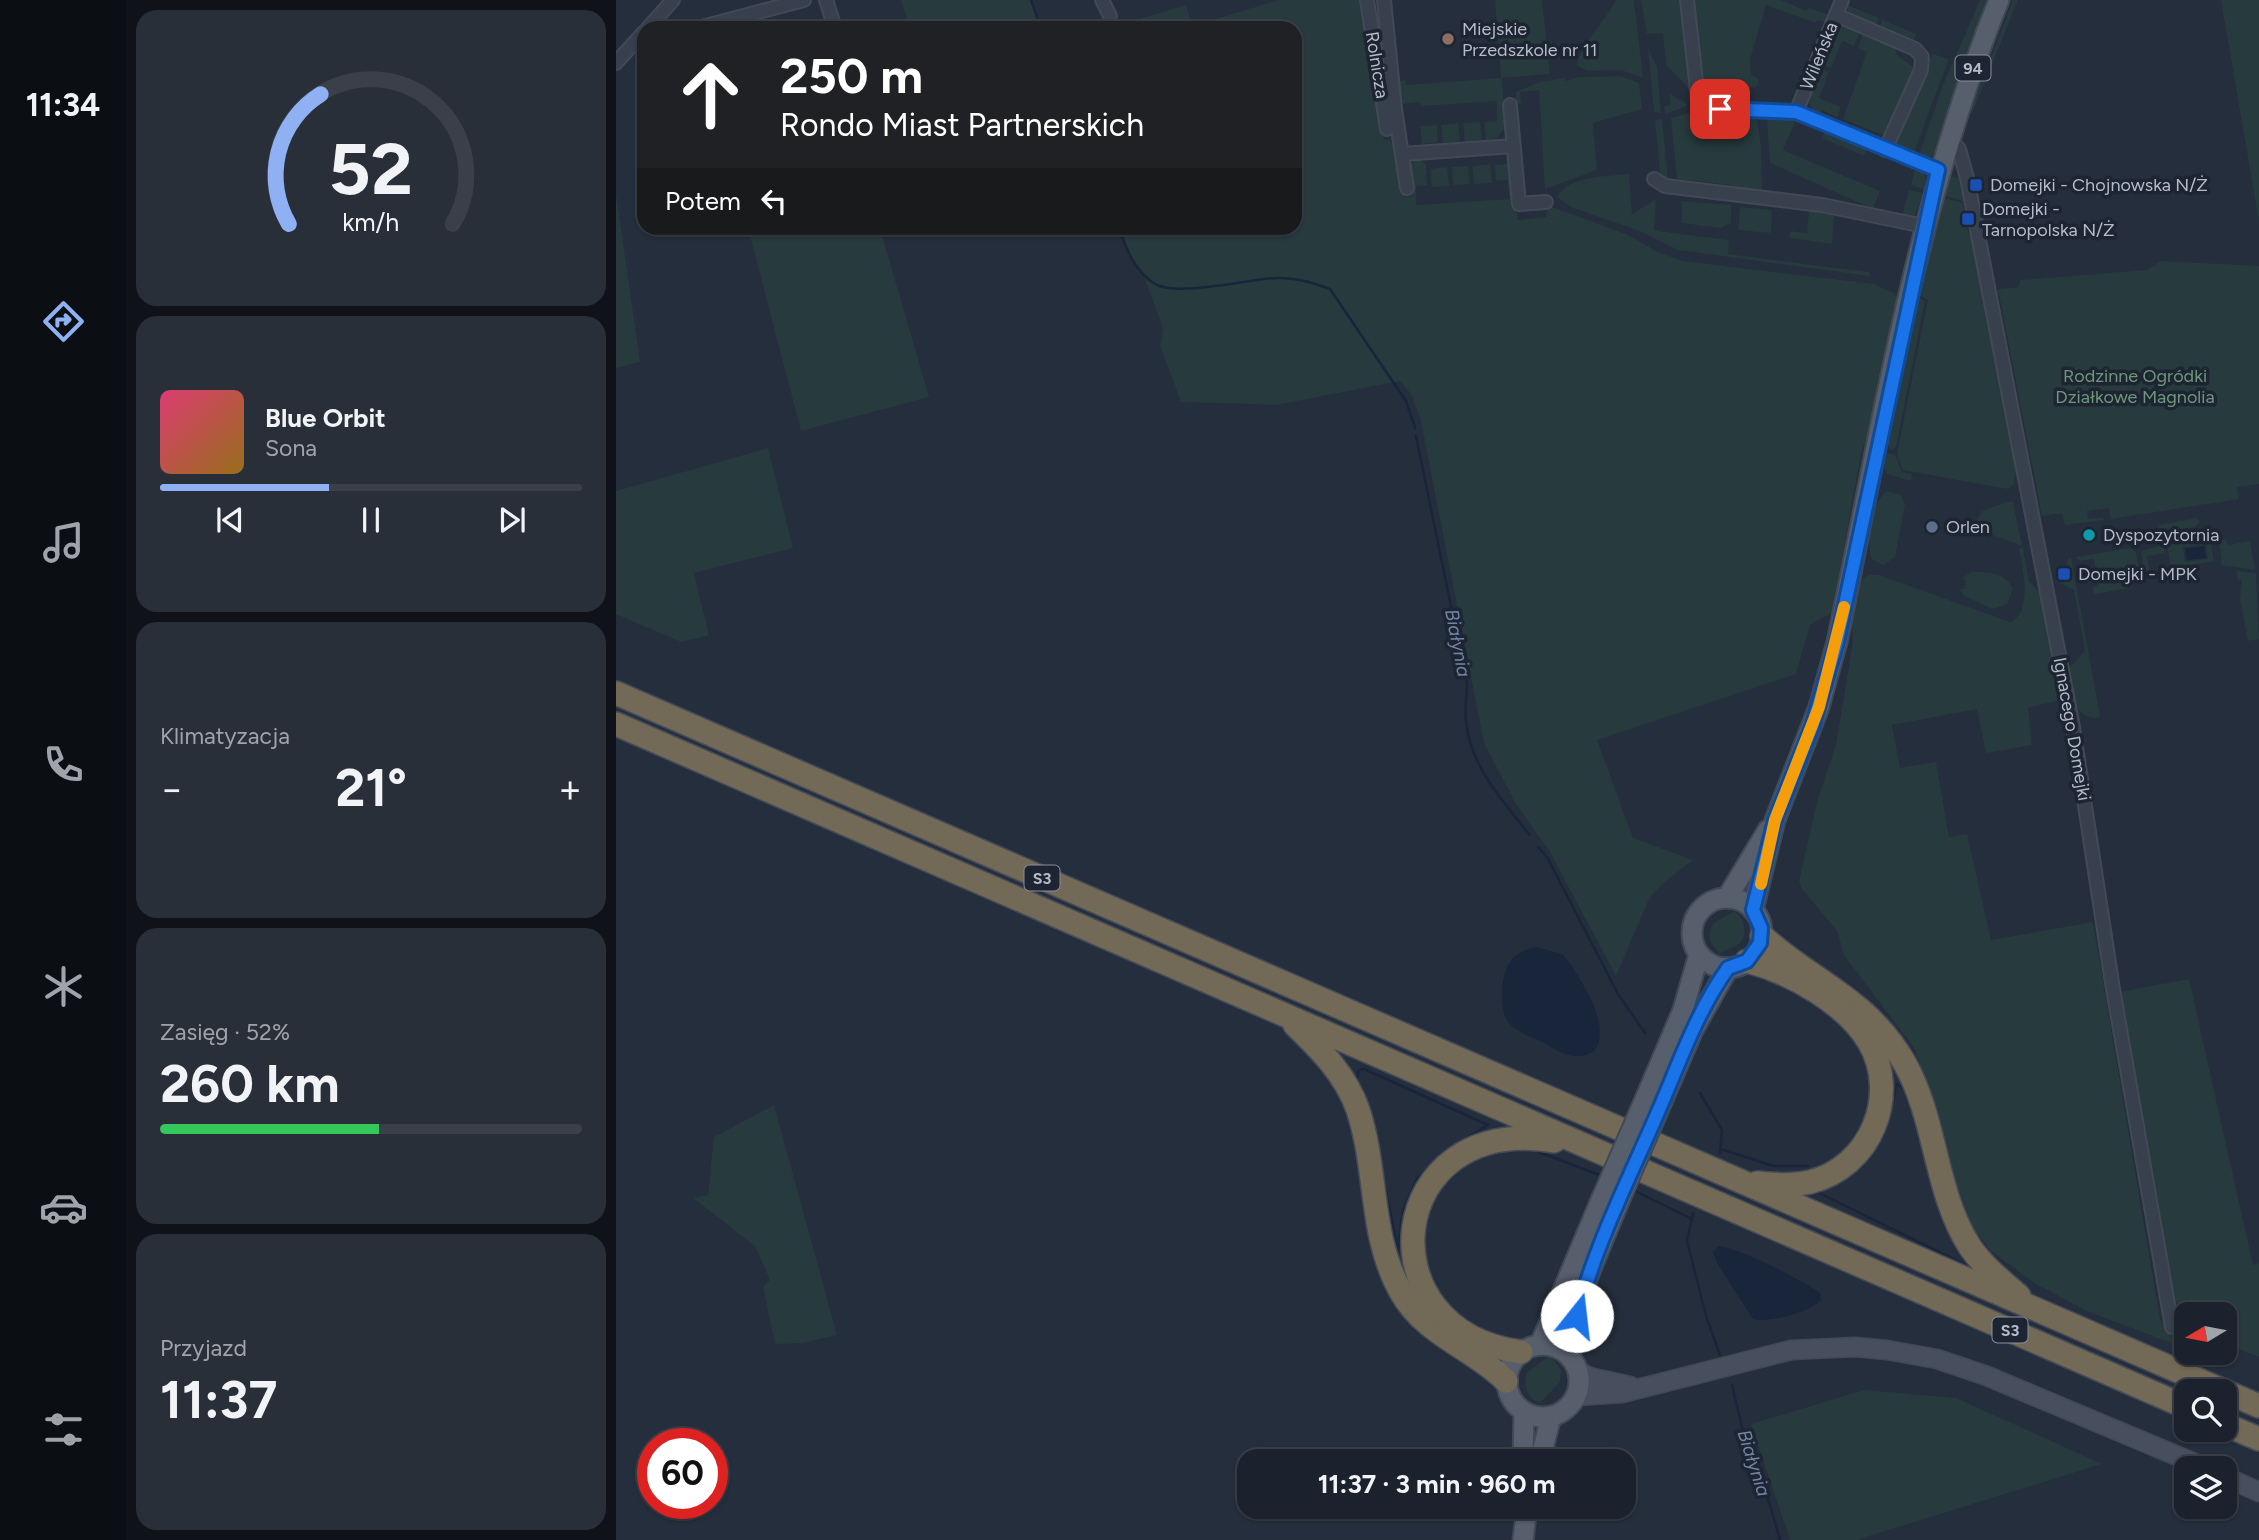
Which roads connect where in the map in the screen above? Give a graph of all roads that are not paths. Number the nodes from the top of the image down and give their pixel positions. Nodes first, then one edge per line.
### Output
1 (673, 0) edge
2 (804, 0) edge
3 (826, 0) edge
4 (1102, 0) edge
5 (1367, 0) edge
6 (1384, 0) edge
7 (1687, 0) edge
8 (1842, 0) edge
9 (1999, 0) edge
10 (1836, 15) junction
11 (1110, 16) dead end
12 (655, 21) edge
13 (724, 21) edge
14 (833, 21) edge
15 (637, 40) edge
16 (616, 63) edge
17 (1510, 105) dead end
18 (1796, 112) junction
19 (1387, 130) dead end
20 (1949, 137) junction
21 (1513, 146) junction
22 (1885, 150) junction
23 (1402, 154) junction
24 (1938, 170) junction
25 (1654, 179) dead end
26 (1407, 188) dead end
27 (1546, 202) dead end
28 (1924, 226) junction
29 (616, 693) edge
30 (616, 724) edge
31 (1775, 820) junction
32 (1727, 898) junction
33 (1753, 910) junction
34 (1762, 936) junction
35 (1699, 954) junction
36 (1738, 964) junction
37 (1285, 1015) junction
38 (1654, 1100) junction
39 (1589, 1148) junction
40 (1739, 1181) junction
41 (1609, 1203) junction
42 (2034, 1309) junction
43 (2172, 1327) dead end
44 (1530, 1348) junction
45 (1573, 1363) junction
46 (2196, 1379) edge
47 (1506, 1381) junction
48 (1640, 1388) junction
49 (1576, 1395) junction
50 (2237, 1397) edge
51 (2174, 1402) edge
52 (2259, 1406) edge
53 (1524, 1412) junction
54 (1551, 1416) junction
55 (2237, 1430) edge
56 (2259, 1439) edge
57 (1523, 1449) edge
58 (1544, 1449) edge
59 (2177, 1456) edge
60 (2237, 1482) edge
61 (2259, 1492) edge
62 (1526, 1519) edge
63 (1523, 1540) edge

1 - 12 street
2 - 13 street
3 - 14 street
4 - 11 street
5 - 19 street, Rolnicza
6 - 23 street
7 - 18 street
8 - 10 street, Wileńska
9 - 20 main road, 94
10 - 18 street, Wileńska
10 - 22 street
15 - 16 street
17 - 21 street
18 - 22 street
20 - 24 main road, 94
20 - 43 street, Ignacego Domejki
21 - 23 street
21 - 27 street
22 - 24 street
23 - 26 street
24 - 28 main road, 94
25 - 28 street
28 - 31 main road, 94
29 - 40 highway, S3
30 - 37 highway, S3
31 - 32 main road, 94
31 - 33 main road, 94
32 - 33 main road
32 - 35 main road, 94
33 - 34 main road
34 - 36 main road, 94
34 - 42 highway
35 - 36 main road
35 - 38 main road, 94
36 - 38 main road, 94
36 - 40 highway
37 - 39 highway, S3
37 - 47 highway
38 - 41 main road, 94, bridge
39 - 44 highway
39 - 51 highway, S3
40 - 42 highway, S3
41 - 44 main road, 94
41 - 45 main road, 94
42 - 46 highway, S3
44 - 45 main road
44 - 47 main road, 94
45 - 48 main road
45 - 49 main road, 94
47 - 53 main road
48 - 49 main road
48 - 59 main road
49 - 54 main road
50 - 52 highway, S3
53 - 54 main road
53 - 57 main road
54 - 58 main road
55 - 56 highway
60 - 61 main road
62 - 63 main road

